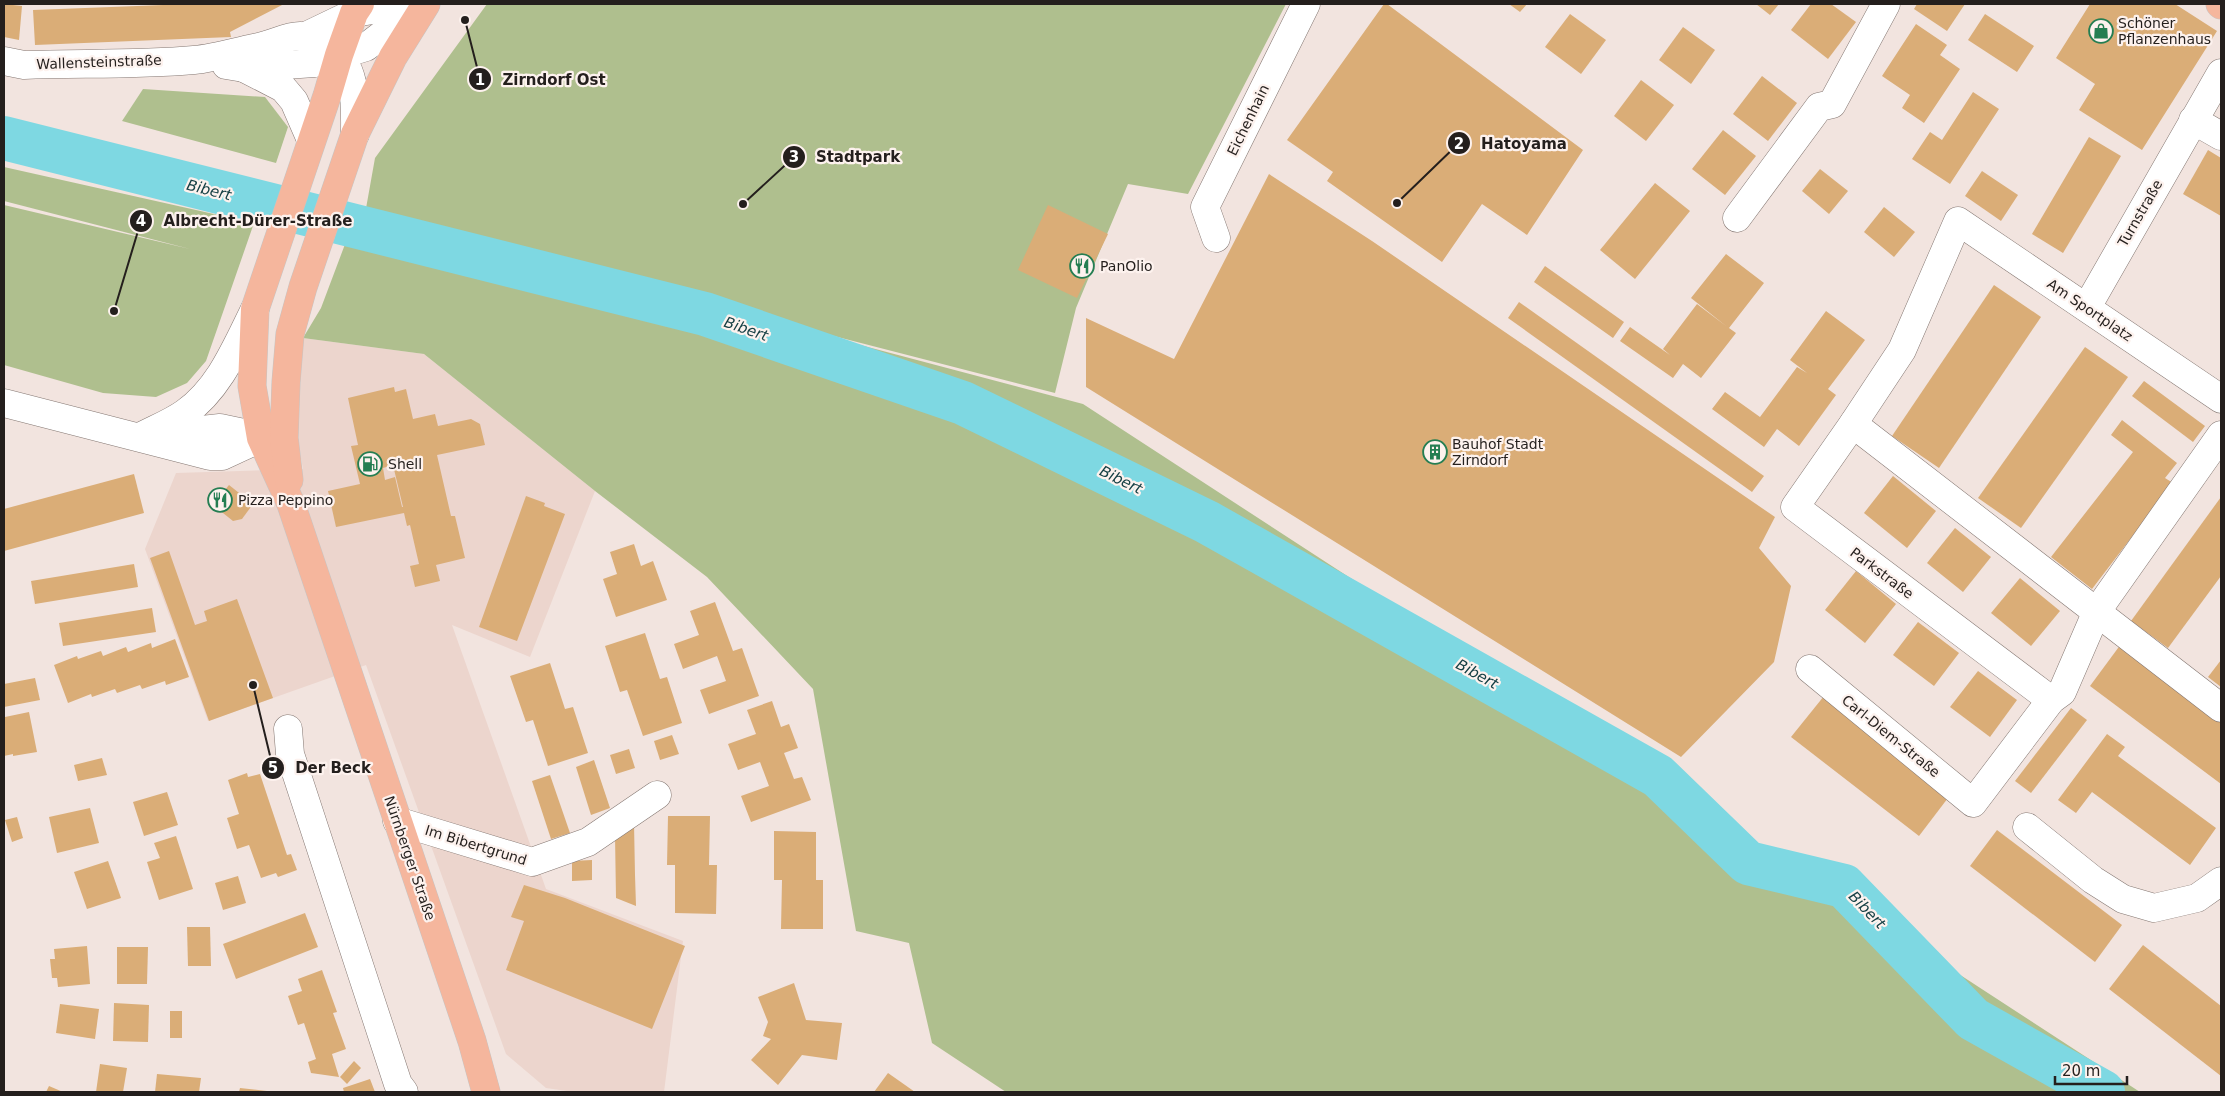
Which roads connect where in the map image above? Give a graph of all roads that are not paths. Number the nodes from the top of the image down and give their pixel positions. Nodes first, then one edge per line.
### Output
1 (410, 4) edge
2 (422, 4) edge
3 (426, 4) edge
4 (1306, 4) edge
5 (1886, 4) edge
6 (350, 7) edge
7 (306, 36) junction
8 (339, 55) junction
9 (195, 60) junction
10 (4, 61) edge
11 (244, 68) junction
12 (2221, 73) edge
13 (2193, 120) junction
14 (355, 134) junction
15 (2221, 136) edge
16 (308, 150) junction
17 (1736, 218) dead end
18 (1958, 221) joint
19 (1216, 238) dead end
20 (2087, 307) junction
21 (255, 309) junction
22 (2221, 399) edge
23 (4, 403) edge
24 (1853, 424) junction
25 (2221, 435) edge
26 (140, 437) junction
27 (272, 438) junction
28 (2097, 611) junction
29 (1810, 669) dead end
30 (2051, 700) junction
31 (2221, 708) edge
32 (288, 729) dead end
33 (657, 796) dead end
34 (397, 821) junction
35 (2027, 827) dead end
36 (2221, 881) edge
37 (404, 1092) edge
38 (486, 1092) edge

1 - 6 street, Wallensteinstraße
2 - 8 street, Wallensteinstraße
3 - 14 main road
4 - 19 street, Eichenhain
5 - 17 street
6 - 7 street, Wallensteinstraße
6 - 8 main road
7 - 8 street
7 - 9 street, Wallensteinstraße
8 - 11 street, Wallensteinstraße
8 - 14 street
8 - 16 main road, Nürnberger Straße
9 - 10 street, Wallensteinstraße
9 - 11 street, Wallensteinstraße
11 - 16 street
12 - 13 street, Turnstraße
13 - 15 street
13 - 20 street, Turnstraße
14 - 27 main road, Nürnberger Straße
16 - 21 main road, Nürnberger Straße
18 - 20 street, Am Sportplatz
18 - 24 street, Parkstraße
20 - 22 street, Am Sportplatz
21 - 26 street
21 - 27 main road, Nürnberger Straße
23 - 26 street
24 - 28 street
24 - 30 street, Parkstraße
25 - 28 street
26 - 27 street
27 - 34 main road, Nürnberger Straße
28 - 30 street
28 - 31 street
29 - 30 street, Carl-Diem-Straße
32 - 37 street
33 - 34 street, Im Bibertgrund
34 - 38 main road, Nürnberger Straße
35 - 36 street

